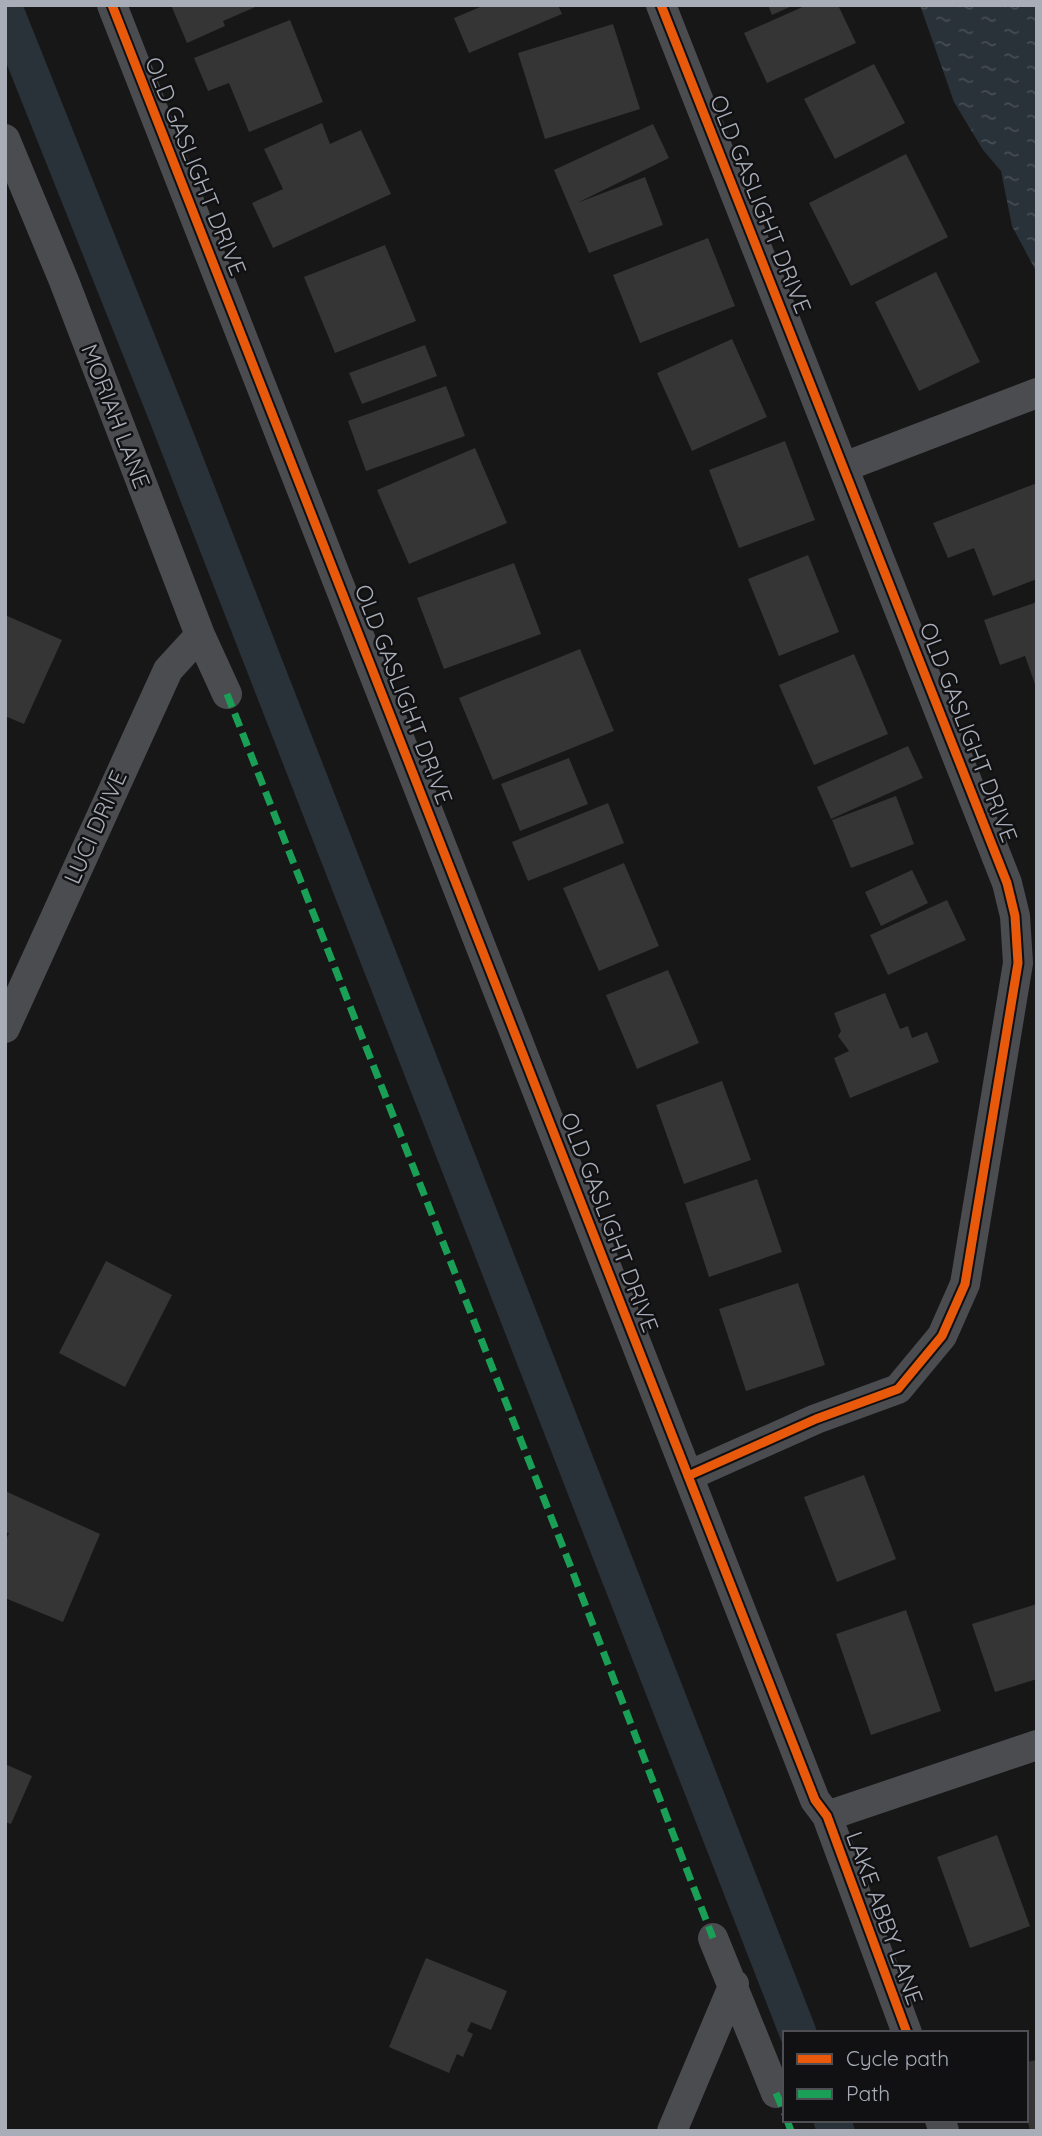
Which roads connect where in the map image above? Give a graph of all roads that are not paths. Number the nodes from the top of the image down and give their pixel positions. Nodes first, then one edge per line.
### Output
1 (112, 5) edge
2 (661, 5) edge
3 (5, 139) edge
4 (1037, 393) edge
5 (844, 467) junction
6 (200, 635) junction
7 (227, 694) dead end
8 (5, 1028) edge
9 (688, 1476) junction
10 (1037, 1745) edge
11 (827, 1816) junction
12 (713, 1938) dead end
13 (734, 1984) junction
14 (906, 2031) edge
15 (776, 2093) dead end
16 (672, 2131) edge

1 - 9 street, OLD GASLIGHT DRIVE
2 - 5 street, OLD GASLIGHT DRIVE
3 - 6 street, MORIAH LANE
4 - 5 street
5 - 9 street, OLD GASLIGHT DRIVE
6 - 7 street, MORIAH LANE
6 - 8 street, LUCI DRIVE
9 - 11 street, OLD GASLIGHT DRIVE
10 - 11 street, LAKE ABBY LANE
11 - 14 street, LAKE ABBY LANE
12 - 13 street
13 - 15 street
13 - 16 street

